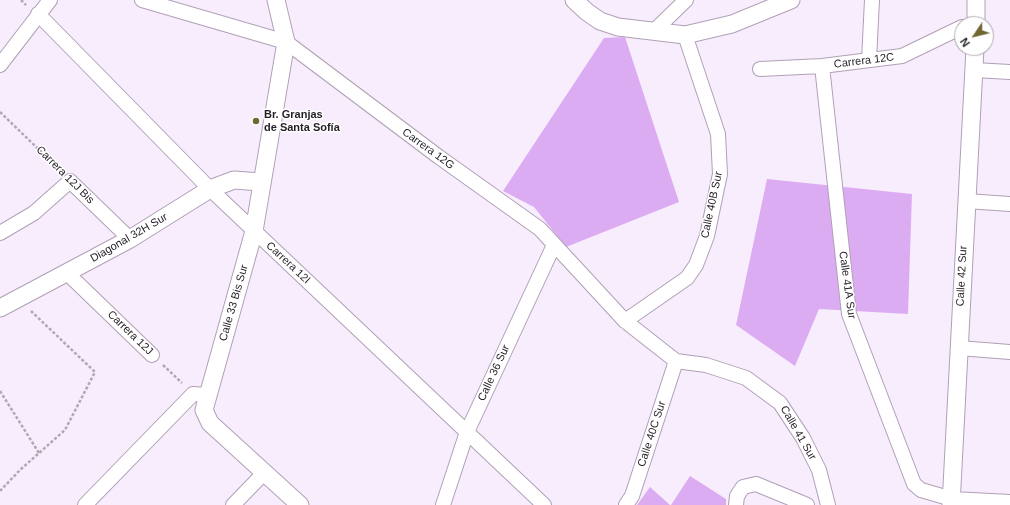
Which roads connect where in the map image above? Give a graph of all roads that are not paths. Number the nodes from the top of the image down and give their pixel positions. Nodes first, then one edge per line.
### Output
1 (50, 0) edge
2 (142, 0) edge
3 (276, 0) edge
4 (686, 0) edge
5 (791, 0) edge
6 (872, 0) edge
7 (976, 0) edge
8 (576, 1) edge
9 (38, 14) junction
10 (973, 16) edge
11 (654, 31) junction
12 (954, 32) edge
13 (685, 35) junction
14 (286, 42) junction
15 (975, 56) edge
16 (869, 60) junction
17 (0, 65) edge
18 (822, 66) junction
19 (760, 69) dead end
20 (974, 70) junction
21 (1010, 72) edge
22 (261, 182) junction
23 (210, 189) junction
24 (966, 201) junction
25 (1010, 204) edge
26 (254, 231) junction
27 (0, 233) edge
28 (130, 239) junction
29 (554, 245) junction
30 (67, 273) junction
31 (0, 308) edge
32 (625, 321) junction
33 (959, 348) junction
34 (1010, 352) edge
35 (152, 355) road end
36 (676, 361) junction
37 (200, 394) junction
38 (467, 432) junction
39 (264, 472) junction
40 (951, 502) edge
41 (1010, 502) edge
42 (85, 505) edge
43 (233, 505) edge
44 (300, 505) edge
45 (444, 505) edge
46 (544, 505) edge
47 (626, 505) edge
48 (736, 505) edge
49 (806, 505) edge
50 (828, 505) edge

1 - 9 street
2 - 14 street, Carrera 12G
3 - 14 street
4 - 11 street
5 - 13 street
6 - 16 street
7 - 10 street
8 - 11 street
9 - 17 street
9 - 23 street, Carrera 12I
11 - 13 street
12 - 16 street, Carrera 12C
13 - 32 street, Calle 40B Sur
14 - 22 street, Calle 33 Bis Sur
14 - 29 street, Carrera 12G
15 - 20 street, Calle 42 Sur
16 - 18 street, Carrera 12C
18 - 19 street, Carrera 12C
18 - 40 street, Calle 41A Sur
20 - 21 street
20 - 24 street, Calle 42 Sur
22 - 23 street, Diagonal 32H Sur
22 - 26 street, Calle 33 Bis Sur
23 - 26 street, Carrera 12I
23 - 28 street, Diagonal 32H Sur
24 - 25 street
24 - 33 street, Calle 42 Sur
26 - 37 street, Calle 33 Bis Sur
26 - 38 street, Carrera 12I
27 - 28 street, Carrera 12J Bis
28 - 30 street, Diagonal 32H Sur
29 - 32 street, Carrera 12G
29 - 38 street, Calle 36 Sur
30 - 31 street, Diagonal 32H Sur
30 - 35 street, Carrera 12J
32 - 36 street, Carrera 12G
33 - 34 street
33 - 40 street, Calle 42 Sur
36 - 47 street, Calle 40C Sur
36 - 50 street, Calle 41 Sur
37 - 39 street
37 - 42 street, Calle 33 Bis Sur
38 - 45 street, Calle 36 Sur
38 - 46 street, Carrera 12I
39 - 43 street
39 - 44 street
40 - 41 street
48 - 49 street

